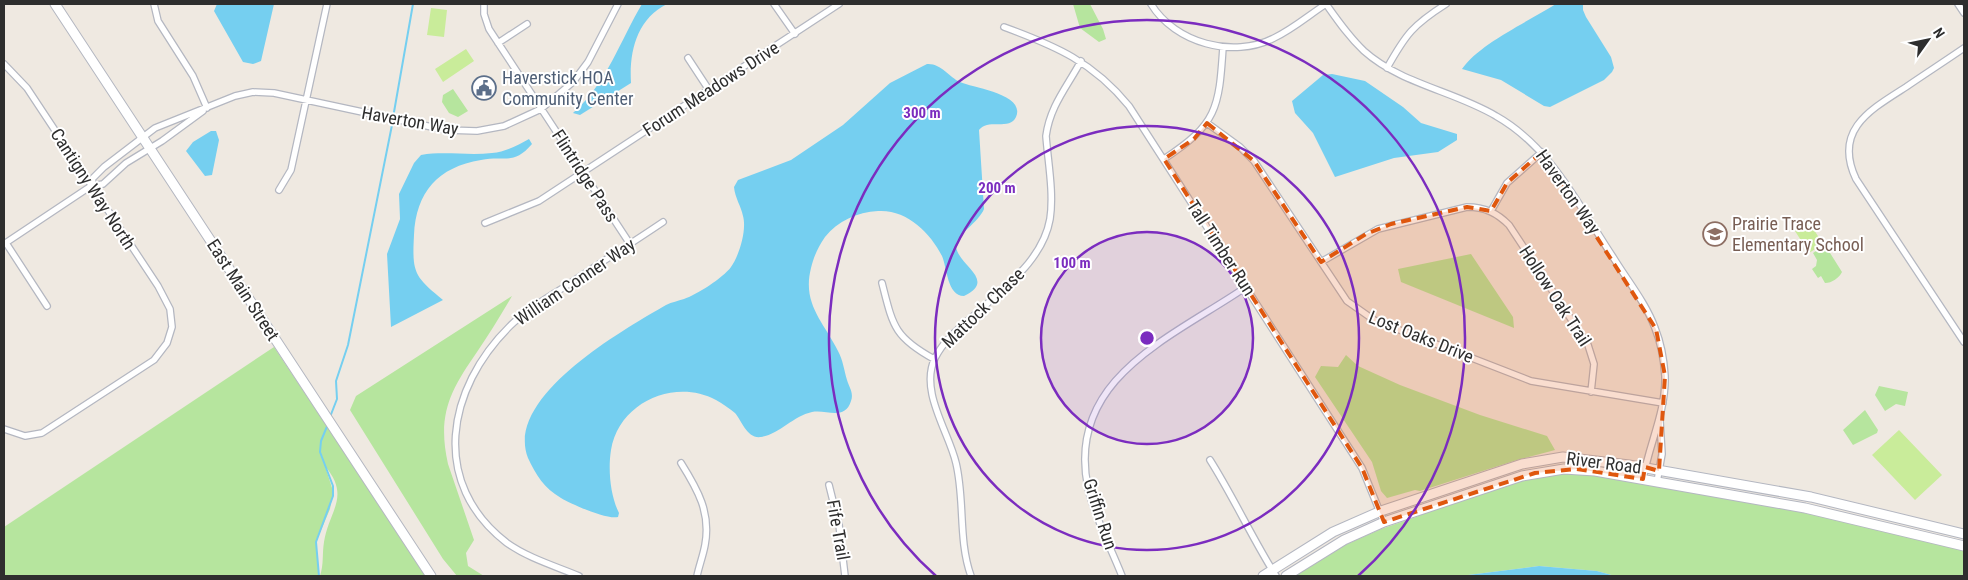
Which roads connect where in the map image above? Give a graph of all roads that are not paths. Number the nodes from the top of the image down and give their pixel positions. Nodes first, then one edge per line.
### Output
1 (55, 4) edge
2 (154, 4) edge
3 (327, 4) edge
4 (484, 4) edge
5 (618, 4) edge
6 (774, 4) edge
7 (839, 4) edge
8 (1151, 4) edge
9 (1326, 4) edge
10 (1446, 4) edge
11 (1958, 4) edge
12 (1964, 13) edge
13 (527, 24) dead end
14 (1004, 27) dead end
15 (795, 34) junction
16 (498, 43) junction
17 (1223, 47) junction
18 (1964, 48) edge
19 (688, 58) dead end
20 (1081, 61) junction
21 (4, 64) edge
22 (1388, 68) junction
23 (709, 90) junction
24 (306, 100) junction
25 (206, 108) junction
26 (541, 109) junction
27 (1206, 123) junction
28 (142, 136) junction
29 (150, 148) junction
30 (1542, 152) junction
31 (1164, 159) junction
32 (582, 172) junction
33 (91, 186) junction
34 (278, 190) dead end
35 (1491, 211) junction
36 (663, 222) dead end
37 (485, 224) dead end
38 (5, 243) edge
39 (630, 244) junction
40 (1321, 262) junction
41 (882, 284) dead end
42 (1246, 287) junction
43 (47, 306) dead end
44 (1964, 342) edge
45 (934, 360) junction
46 (1591, 392) junction
47 (1663, 403) junction
48 (1660, 419) junction
49 (4, 429) edge
50 (1210, 460) dead end
51 (682, 464) dead end
52 (1645, 468) junction
53 (1659, 471) junction
54 (1642, 479) junction
55 (1658, 482) junction
56 (829, 485) dead end
57 (1381, 511) junction
58 (1384, 522) junction
59 (1964, 534) edge
60 (1964, 546) edge
61 (1274, 573) edge
62 (431, 576) edge
63 (579, 576) edge
64 (697, 576) edge
65 (845, 576) edge
66 (971, 576) edge
67 (1122, 576) edge
68 (1262, 576) edge
69 (1286, 576) edge

1 - 28 main road, East Main Street
2 - 25 street
3 - 24 street
4 - 16 street, Flintridge Pass
5 - 26 street, Haverton Way
6 - 15 street
7 - 15 street, Forum Meadows Drive
8 - 17 street
9 - 17 street
9 - 22 street, Haverton Way
10 - 22 street
11 - 12 street
13 - 16 street
14 - 20 street, Tall Timber Run
15 - 23 street, Forum Meadows Drive
16 - 26 street, Flintridge Pass
17 - 27 street
18 - 44 street
19 - 23 street
20 - 31 street, Tall Timber Run
20 - 45 street, Mattock Chase
21 - 33 street, Cantigny Way North
22 - 30 street, Haverton Way
23 - 32 street, Forum Meadows Drive
24 - 25 street, Haverton Way
24 - 26 street, Haverton Way
24 - 34 street
25 - 28 street, Haverton Way
25 - 29 street, Haverton Way
26 - 32 street, Flintridge Pass
27 - 31 street
27 - 40 street, Lost Oaks Drive
28 - 29 main road, East Main Street
28 - 33 street, Haverton Way
29 - 33 street, Haverton Way
29 - 62 main road, East Main Street
30 - 35 street
30 - 47 street, Haverton Way
31 - 42 street, Tall Timber Run
32 - 37 street, Forum Meadows Drive
32 - 39 street, Flintridge Pass
33 - 38 street
33 - 49 street, Cantigny Way North
35 - 40 street
35 - 46 street, Hollow Oak Trail
36 - 39 street, William Conner Way
38 - 43 street
39 - 63 street, William Conner Way
40 - 46 street, Lost Oaks Drive
41 - 45 street
42 - 57 street, Tall Timber Run
42 - 67 street, Griffin Run
45 - 66 street
46 - 47 street, Lost Oaks Drive
47 - 48 street, Haverton Way
48 - 52 street, Haverton Way
48 - 53 street, Haverton Way
50 - 61 street
51 - 64 street
52 - 53 main road, River Road
52 - 54 street, Haverton Way
52 - 57 main road, River Road
53 - 55 street, Haverton Way
53 - 59 main road, River Road
54 - 55 main road, River Road
54 - 58 main road, River Road
55 - 60 main road, River Road
56 - 65 street, Fife Trail
57 - 58 street, Tall Timber Run
57 - 61 main road, River Road
58 - 69 main road, River Road
61 - 68 main road, River Road

